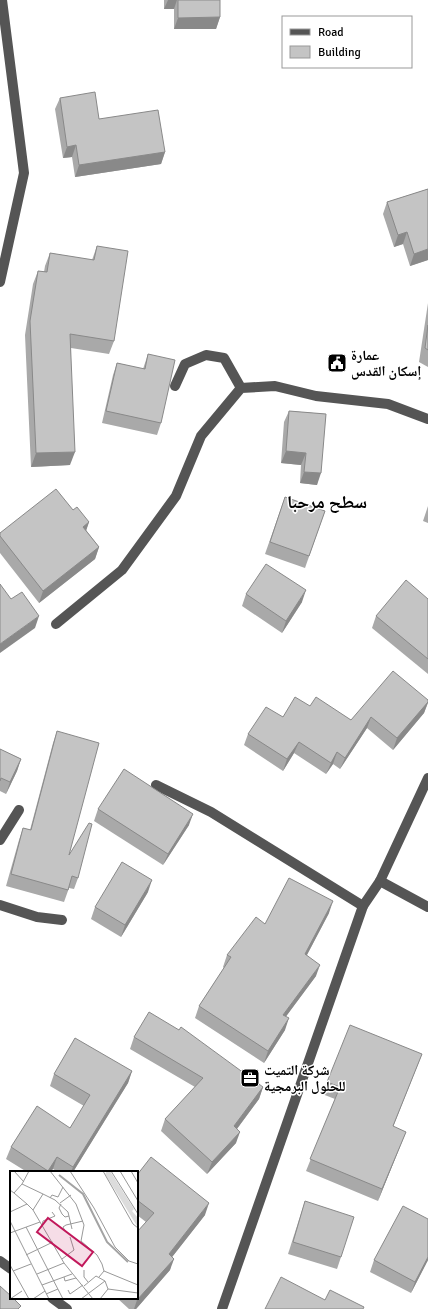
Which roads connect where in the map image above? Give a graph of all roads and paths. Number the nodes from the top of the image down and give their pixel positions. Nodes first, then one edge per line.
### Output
1 (2, 0) edge
2 (0, 282) edge
3 (175, 386) dead end
4 (241, 388) junction
5 (428, 419) edge
6 (56, 624) dead end
7 (428, 778) edge
8 (156, 785) dead end
9 (19, 810) dead end
10 (0, 840) edge
11 (380, 881) junction
12 (0, 905) edge
13 (364, 906) junction
14 (428, 907) edge
15 (62, 920) dead end
16 (0, 1261) edge
17 (10, 1268) edge
18 (53, 1299) edge
19 (67, 1309) edge
20 (222, 1309) edge

1 - 2 street
3 - 4 street
4 - 5 street
4 - 6 street
7 - 11 street
8 - 13 street
9 - 10 street
11 - 13 street
11 - 14 street
12 - 15 street
13 - 20 street
16 - 17 street
18 - 19 street

